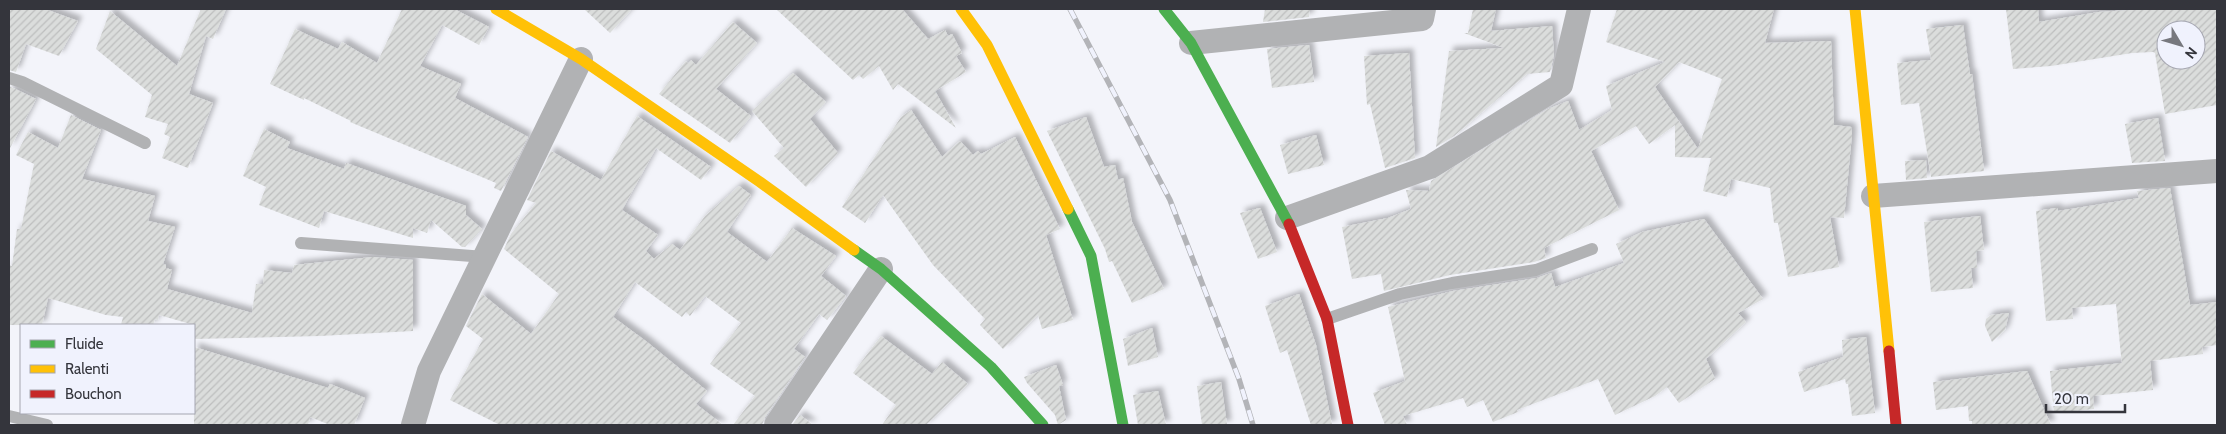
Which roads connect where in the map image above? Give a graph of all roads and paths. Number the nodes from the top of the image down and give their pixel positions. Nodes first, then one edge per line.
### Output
1 (496, 9) edge
2 (961, 9) edge
3 (1164, 9) edge
4 (1424, 9) edge
5 (1579, 9) edge
6 (1854, 9) edge
7 (1191, 43) junction
8 (581, 59) junction
9 (9, 78) edge
10 (145, 143) dead end
11 (2217, 171) edge
12 (1873, 196) junction
13 (1287, 218) junction
14 (301, 243) dead end
15 (1592, 249) dead end
16 (485, 257) junction
17 (881, 269) junction
18 (1327, 319) junction
19 (9, 416) edge
20 (47, 425) edge
21 (413, 425) edge
22 (776, 425) edge
23 (1043, 425) edge
24 (1123, 425) edge
25 (1348, 425) edge
26 (1896, 425) edge

1 - 8 street
2 - 24 street
3 - 7 street
4 - 7 street
5 - 13 street
6 - 12 street
7 - 13 street
8 - 16 street
8 - 17 street
9 - 10 lane
11 - 12 street
12 - 26 street
13 - 18 street
14 - 16 lane
15 - 18 lane
16 - 21 street
17 - 22 street
17 - 23 street
18 - 25 street
19 - 20 lane

